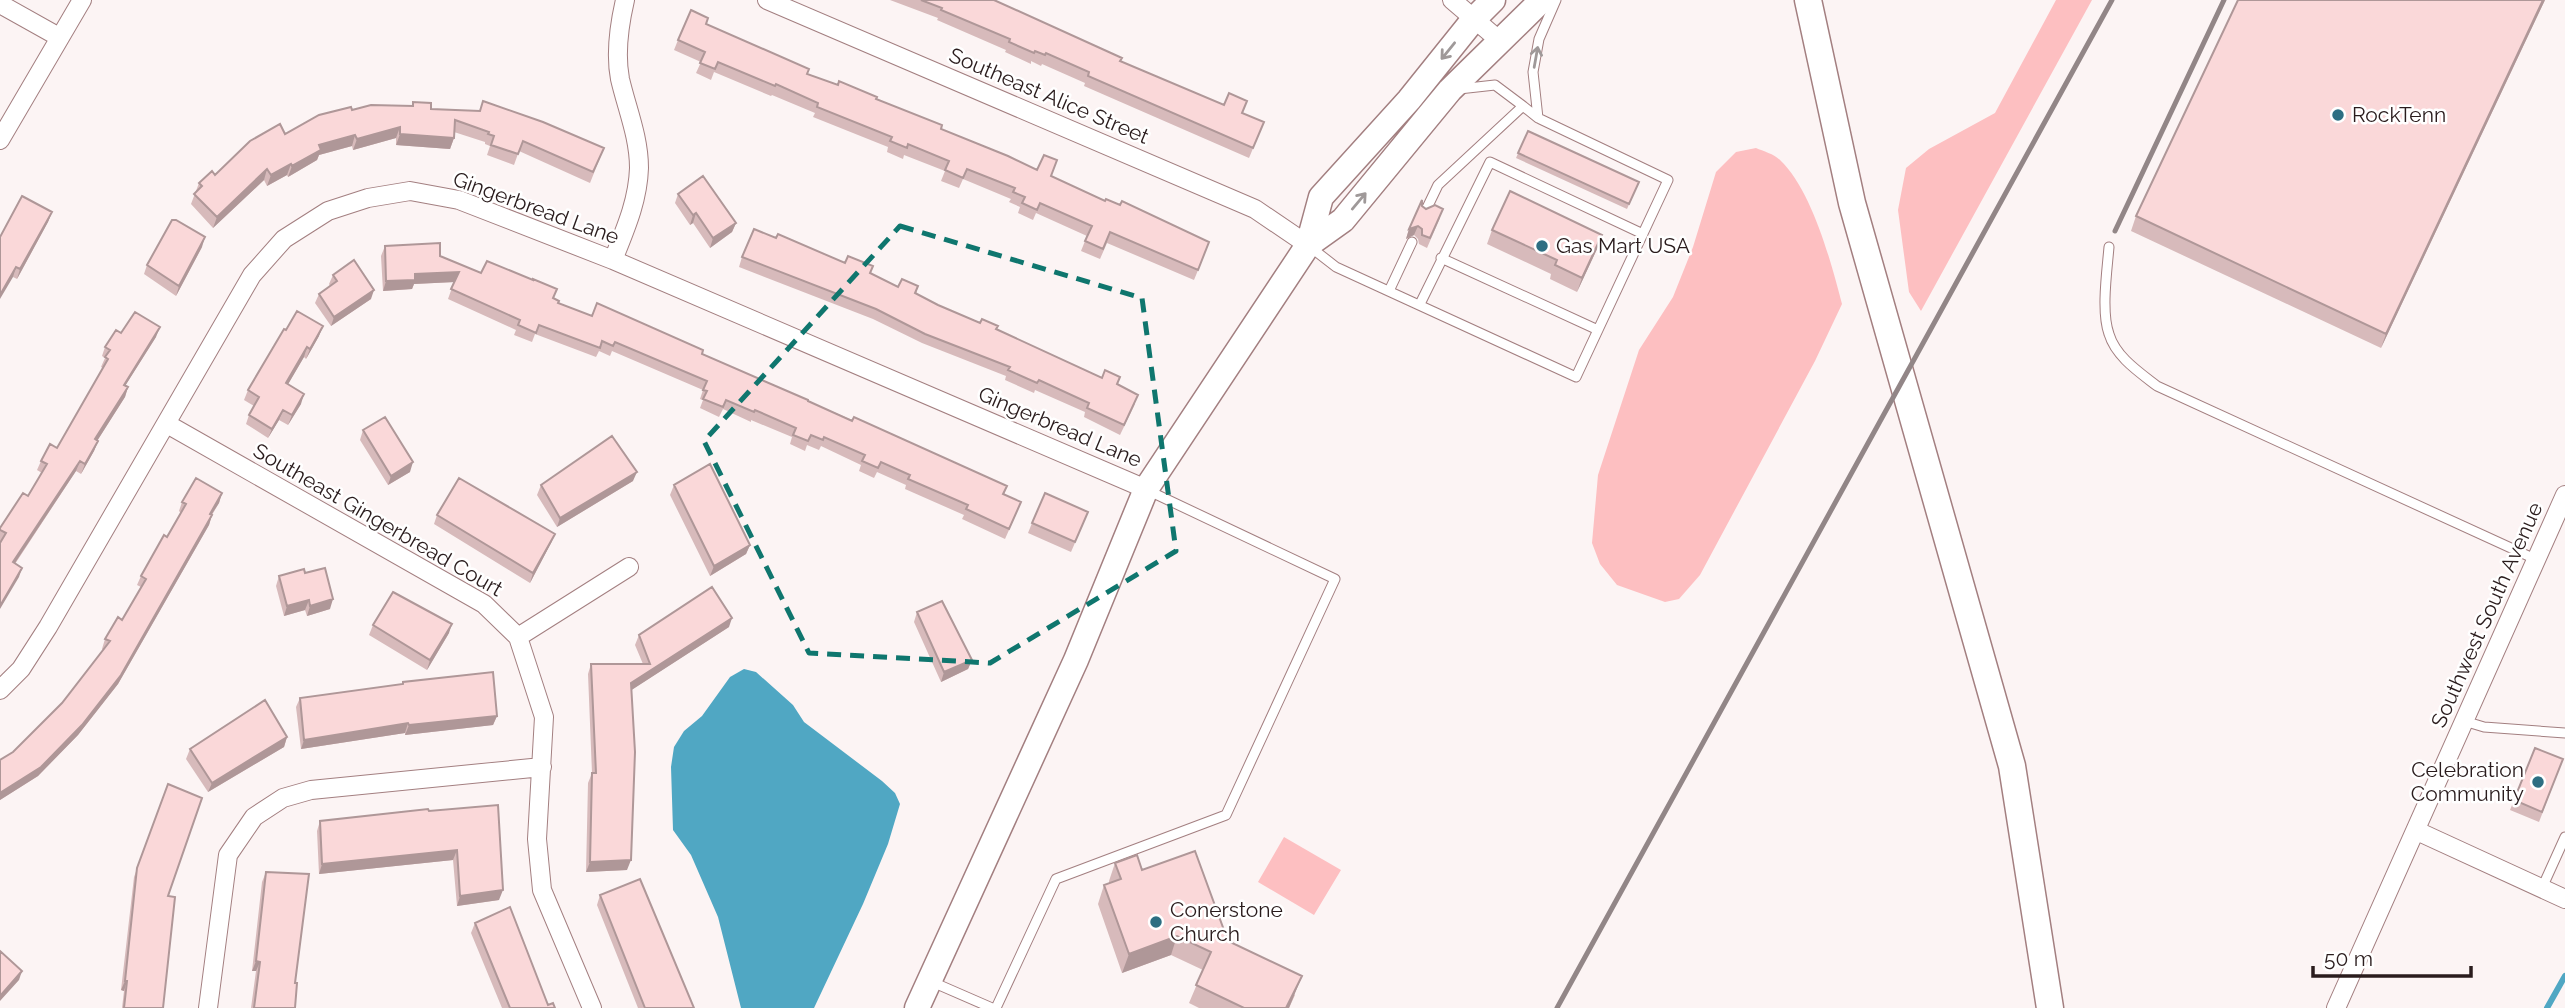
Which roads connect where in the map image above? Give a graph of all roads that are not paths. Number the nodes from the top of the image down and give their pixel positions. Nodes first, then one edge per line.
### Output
1 (82, 0) edge
2 (625, 0) edge
3 (767, 0) edge
4 (1452, 0) edge
5 (1493, 0) edge
6 (1542, 0) edge
7 (1556, 0) edge
8 (1808, 0) edge
9 (0, 4) edge
10 (1474, 19) junction
11 (59, 37) junction
12 (1500, 41) junction
13 (1450, 90) junction
14 (1522, 106) junction
15 (1538, 118) junction
16 (0, 140) edge
17 (1476, 150) junction
18 (1490, 162) junction
19 (1425, 212) edge
20 (1643, 234) junction
21 (1412, 242) dead end
22 (1308, 245) junction
23 (2109, 247) dead end
24 (1441, 258) junction
25 (613, 260) junction
26 (1389, 291) junction
27 (1420, 304) junction
28 (1598, 330) junction
29 (167, 424) junction
30 (1146, 489) junction
31 (2565, 495) edge
32 (2535, 559) junction
33 (629, 567) dead end
34 (518, 637) junction
35 (0, 690) edge
36 (2464, 721) junction
37 (2565, 733) edge
38 (542, 767) junction
39 (2417, 831) junction
40 (2565, 837) edge
41 (2542, 888) junction
42 (2565, 899) edge
43 (930, 981) junction
44 (208, 1008) edge
45 (592, 1008) edge
46 (917, 1008) edge
47 (994, 1008) edge
48 (2050, 1008) edge
49 (2336, 1008) edge

1 - 11 street
2 - 25 street
3 - 22 street, Southeast Alice Street
4 - 10 street
5 - 10 main road
6 - 12 main road
15 -> 7 lane
8 - 48 main road
9 - 11 street
10 - 12 street
10 -> 22 main road
11 - 16 street
12 - 13 main road
13 - 14 lane
22 -> 13 main road
14 - 15 lane
14 - 17 lane
15 - 20 lane
17 - 18 lane
17 - 19 lane
18 - 20 lane
18 - 24 lane
20 - 28 lane
21 - 26 lane
22 - 26 lane
22 - 30 main road
23 - 32 lane
24 - 27 lane
24 - 28 lane
25 - 29 street, Gingerbread Lane
25 - 30 street, Gingerbread Lane
26 - 27 lane
27 - 28 lane
29 - 34 street, Southeast Gingerbread Court
29 - 35 street, Gingerbread Lane
30 - 43 main road
30 - 47 lane
31 - 32 street, Southwest South Avenue
32 - 36 street, Southwest South Avenue
33 - 34 street
34 - 38 street, Southeast Gingerbread Court
36 - 37 lane
36 - 39 street, Southwest South Avenue
38 - 44 street
38 - 45 street, Southeast Gingerbread Court
39 - 41 street
39 - 49 street, Southwest South Avenue
40 - 41 lane
41 - 42 street
43 - 46 main road
43 - 47 lane

